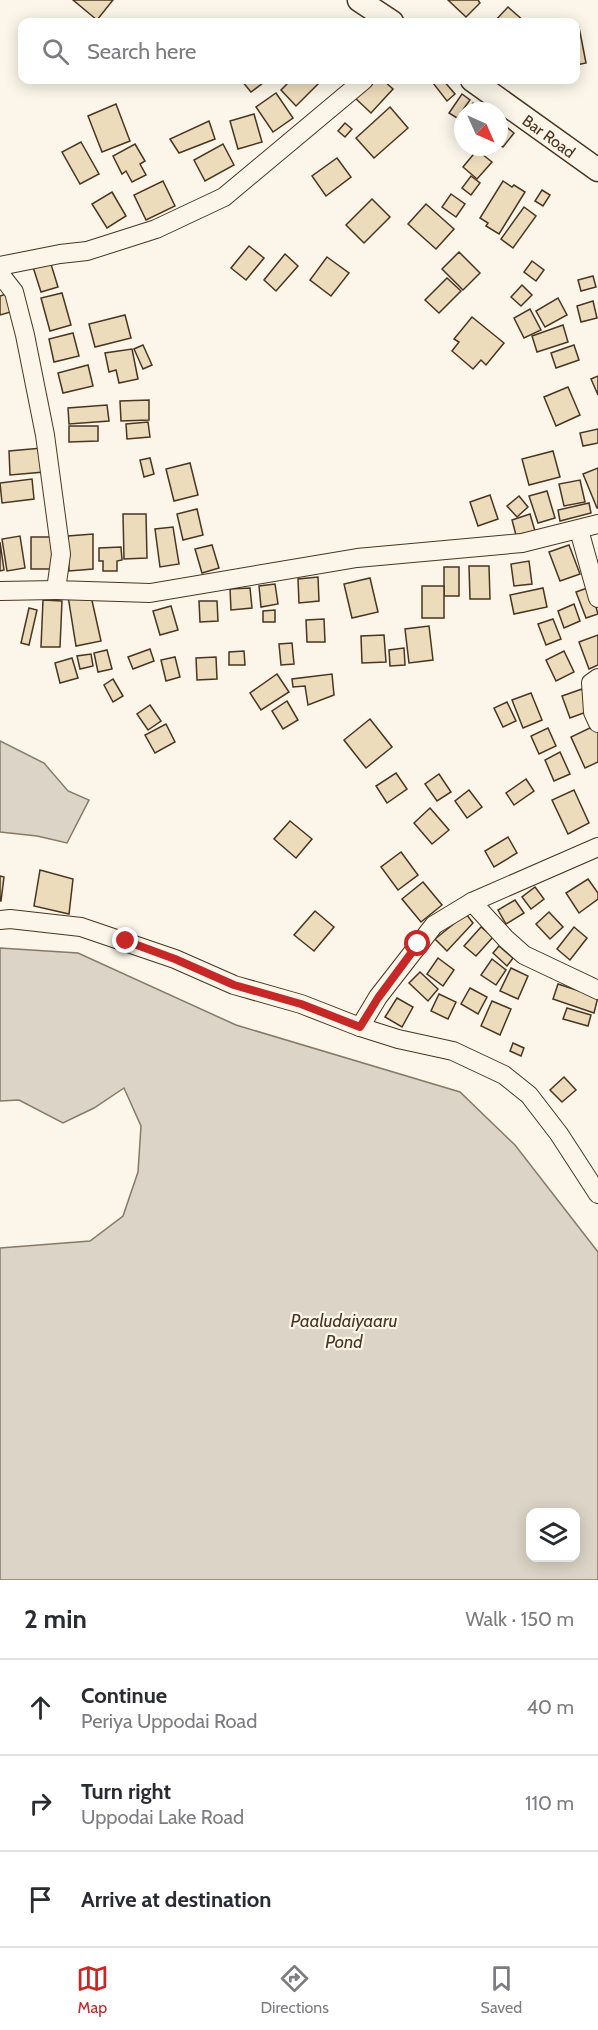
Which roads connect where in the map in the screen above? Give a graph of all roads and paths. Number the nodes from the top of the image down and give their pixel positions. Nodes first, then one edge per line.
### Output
1 (359, 0) edge
2 (386, 18) edge
3 (359, 84) edge
4 (478, 84) edge
5 (598, 170) edge
6 (0, 266) edge
7 (0, 274) edge
8 (598, 524) edge
9 (579, 530) junction
10 (56, 590) junction
11 (0, 591) edge
12 (598, 598) edge
13 (598, 678) edge
14 (598, 723) edge
15 (598, 847) edge
16 (472, 902) junction
17 (0, 920) edge
18 (598, 990) edge
19 (360, 1027) junction
20 (598, 1194) edge

1 - 2 main road
3 - 6 street
4 - 5 main road, Bar Road
7 - 10 street
8 - 9 street
9 - 10 street
9 - 12 street
10 - 11 street
13 - 14 street
15 - 16 street
16 - 18 street
16 - 19 street
17 - 19 street
19 - 20 street

